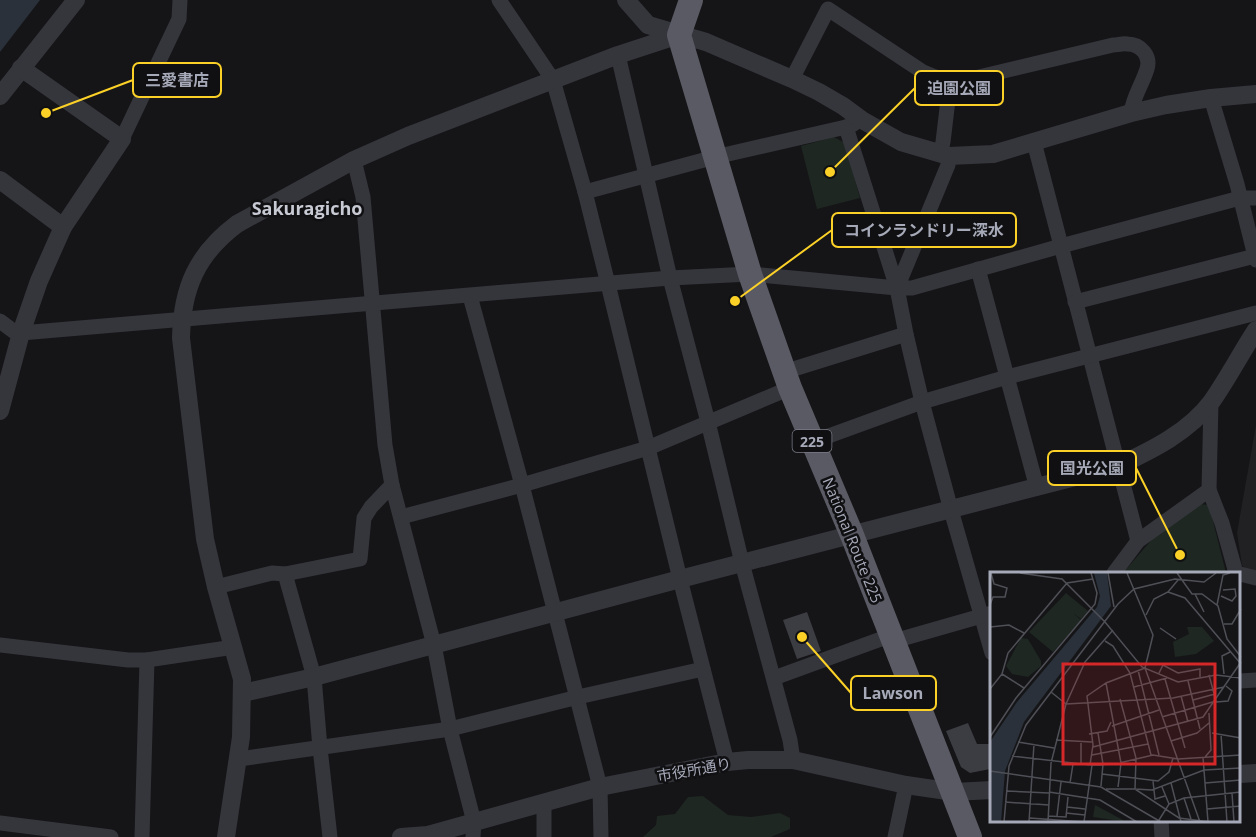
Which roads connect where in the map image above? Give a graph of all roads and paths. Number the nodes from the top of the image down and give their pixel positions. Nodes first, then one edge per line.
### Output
1 (76, 0) edge
2 (180, 0) edge
3 (499, 0) edge
4 (626, 0) edge
5 (691, 0) edge
6 (679, 35) junction
7 (618, 55) junction
8 (21, 68) junction
9 (792, 79) junction
10 (553, 80) junction
11 (950, 83) junction
12 (1256, 94) edge
13 (0, 96) edge
14 (1211, 98) junction
15 (1131, 114) junction
16 (854, 124) junction
17 (122, 139) junction
18 (1035, 142) junction
19 (945, 155) junction
20 (715, 157) junction
21 (354, 160) junction
22 (645, 175) junction
23 (0, 180) edge
24 (585, 192) junction
25 (1248, 198) edge
26 (63, 227) junction
27 (1061, 246) junction
28 (1255, 258) edge
29 (978, 269) junction
30 (750, 274) junction
31 (670, 278) junction
32 (608, 284) junction
33 (897, 288) junction
34 (470, 296) junction
35 (1076, 302) junction
36 (372, 303) junction
37 (1256, 313) edge
38 (181, 319) junction
39 (0, 321) edge
40 (1256, 330) edge
41 (906, 333) junction
42 (21, 335) junction
43 (1089, 356) junction
44 (1007, 377) junction
45 (787, 380) junction
46 (922, 402) junction
47 (1211, 402) junction
48 (0, 411) edge
49 (708, 422) junction
50 (812, 442) junction
51 (648, 448) junction
52 (1118, 466) junction
53 (392, 485) junction
54 (522, 485) junction
55 (1037, 488) junction
56 (1209, 490) junction
57 (951, 510) junction
58 (401, 517) junction
59 (852, 535) junction
60 (1138, 541) junction
61 (742, 563) junction
62 (1114, 572) edge
63 (1237, 572) edge
64 (285, 574) junction
65 (1241, 575) edge
66 (1256, 578) edge
67 (680, 579) junction
68 (216, 586) junction
69 (555, 613) junction
70 (987, 615) edge
71 (990, 637) edge
72 (893, 638) junction
73 (0, 645) edge
74 (434, 645) junction
75 (234, 647) junction
76 (147, 660) junction
77 (703, 669) junction
78 (314, 677) junction
79 (774, 678) junction
80 (1256, 680) edge
81 (1241, 681) edge
82 (243, 693) junction
83 (578, 697) junction
84 (450, 729) junction
85 (320, 748) junction
86 (239, 759) junction
87 (793, 760) junction
88 (727, 762) junction
89 (1256, 773) edge
90 (1241, 774) edge
91 (906, 785) junction
92 (600, 787) junction
93 (990, 790) edge
94 (954, 792) junction
95 (544, 803) junction
96 (1161, 822) edge
97 (0, 823) edge
98 (473, 829) edge
99 (77, 835) edge
100 (111, 837) edge
101 (142, 837) edge
102 (226, 837) edge
103 (330, 837) edge
104 (401, 837) edge
105 (544, 837) edge
106 (601, 837) edge
107 (894, 837) edge
108 (970, 837) edge
109 (1162, 837) edge

1 - 8 street
2 - 17 street
3 - 10 street
4 - 6 street
5 - 6 highway
6 - 7 street
6 - 9 street
6 - 20 highway, National Route 225 / 225
7 - 10 street
7 - 22 street
8 - 13 street
8 - 17 street
9 - 11 street
9 - 16 street
10 - 21 street
10 - 24 street
11 - 15 street
11 - 19 street
12 - 14 street
14 - 15 street
14 - 25 street
15 - 18 street
16 - 19 street
16 - 20 street
16 - 33 street
17 - 26 street
18 - 19 street
18 - 27 street
19 - 33 street
20 - 22 street
20 - 30 highway, National Route 225 / 225
21 - 36 street
21 - 38 street
22 - 24 street
22 - 31 street
23 - 26 street
24 - 32 street
25 - 27 street
25 - 28 street
26 - 42 street
27 - 29 street
27 - 35 street
28 - 35 street
29 - 33 street
29 - 44 street
30 - 31 street
30 - 33 street
30 - 45 highway, National Route 225 / 225
31 - 32 street
31 - 49 street
32 - 34 street
32 - 51 street
33 - 41 street
34 - 36 street
34 - 54 street
35 - 43 street
36 - 38 street
36 - 53 street
37 - 43 street
38 - 42 street
38 - 68 street
39 - 42 street
40 - 47 street
41 - 45 street
41 - 46 street
42 - 48 street
43 - 44 street
43 - 52 street
44 - 46 street
44 - 55 street
45 - 49 street
45 - 50 highway, National Route 225 / 225
46 - 50 street
46 - 57 street
47 - 52 street
47 - 56 street
49 - 51 street
49 - 61 street
50 - 59 highway, National Route 225 / 225
51 - 54 street
51 - 67 street
52 - 55 street
52 - 60 street
53 - 58 street
53 - 64 street
54 - 58 street
54 - 69 street
55 - 57 street
56 - 60 street
56 - 63 street
57 - 59 street
57 - 70 street
58 - 74 street
59 - 61 street
59 - 72 highway, National Route 225 / 225
60 - 62 street
61 - 67 street
61 - 79 street
64 - 68 street
64 - 78 street
65 - 66 street
67 - 69 street
67 - 77 street
68 - 75 street
69 - 74 street
69 - 83 street
70 - 71 street
70 - 72 street
72 - 79 street
72 - 94 highway, National Route 225 / 225
73 - 76 street
74 - 78 street
74 - 84 street
75 - 76 street
75 - 82 street
76 - 101 street
77 - 83 street
77 - 88 street
78 - 82 street
78 - 85 street
79 - 87 street
80 - 81 street
82 - 86 street
83 - 84 street
83 - 92 street
84 - 85 street
84 - 98 street
85 - 86 street
85 - 103 street
86 - 102 street
87 - 88 street, 市役所通り
87 - 91 street, 市役所通り
88 - 92 street, 市役所通り
89 - 90 street
91 - 94 street, 市役所通り
91 - 107 street
92 - 95 street, 市役所通り
92 - 106 street
93 - 94 street, 市役所通り
94 - 108 highway, National Route 225 / 225
95 - 98 street, 市役所通り
95 - 105 street
96 - 109 street
97 - 99 street
98 - 104 street, 市役所通り
99 - 100 street

